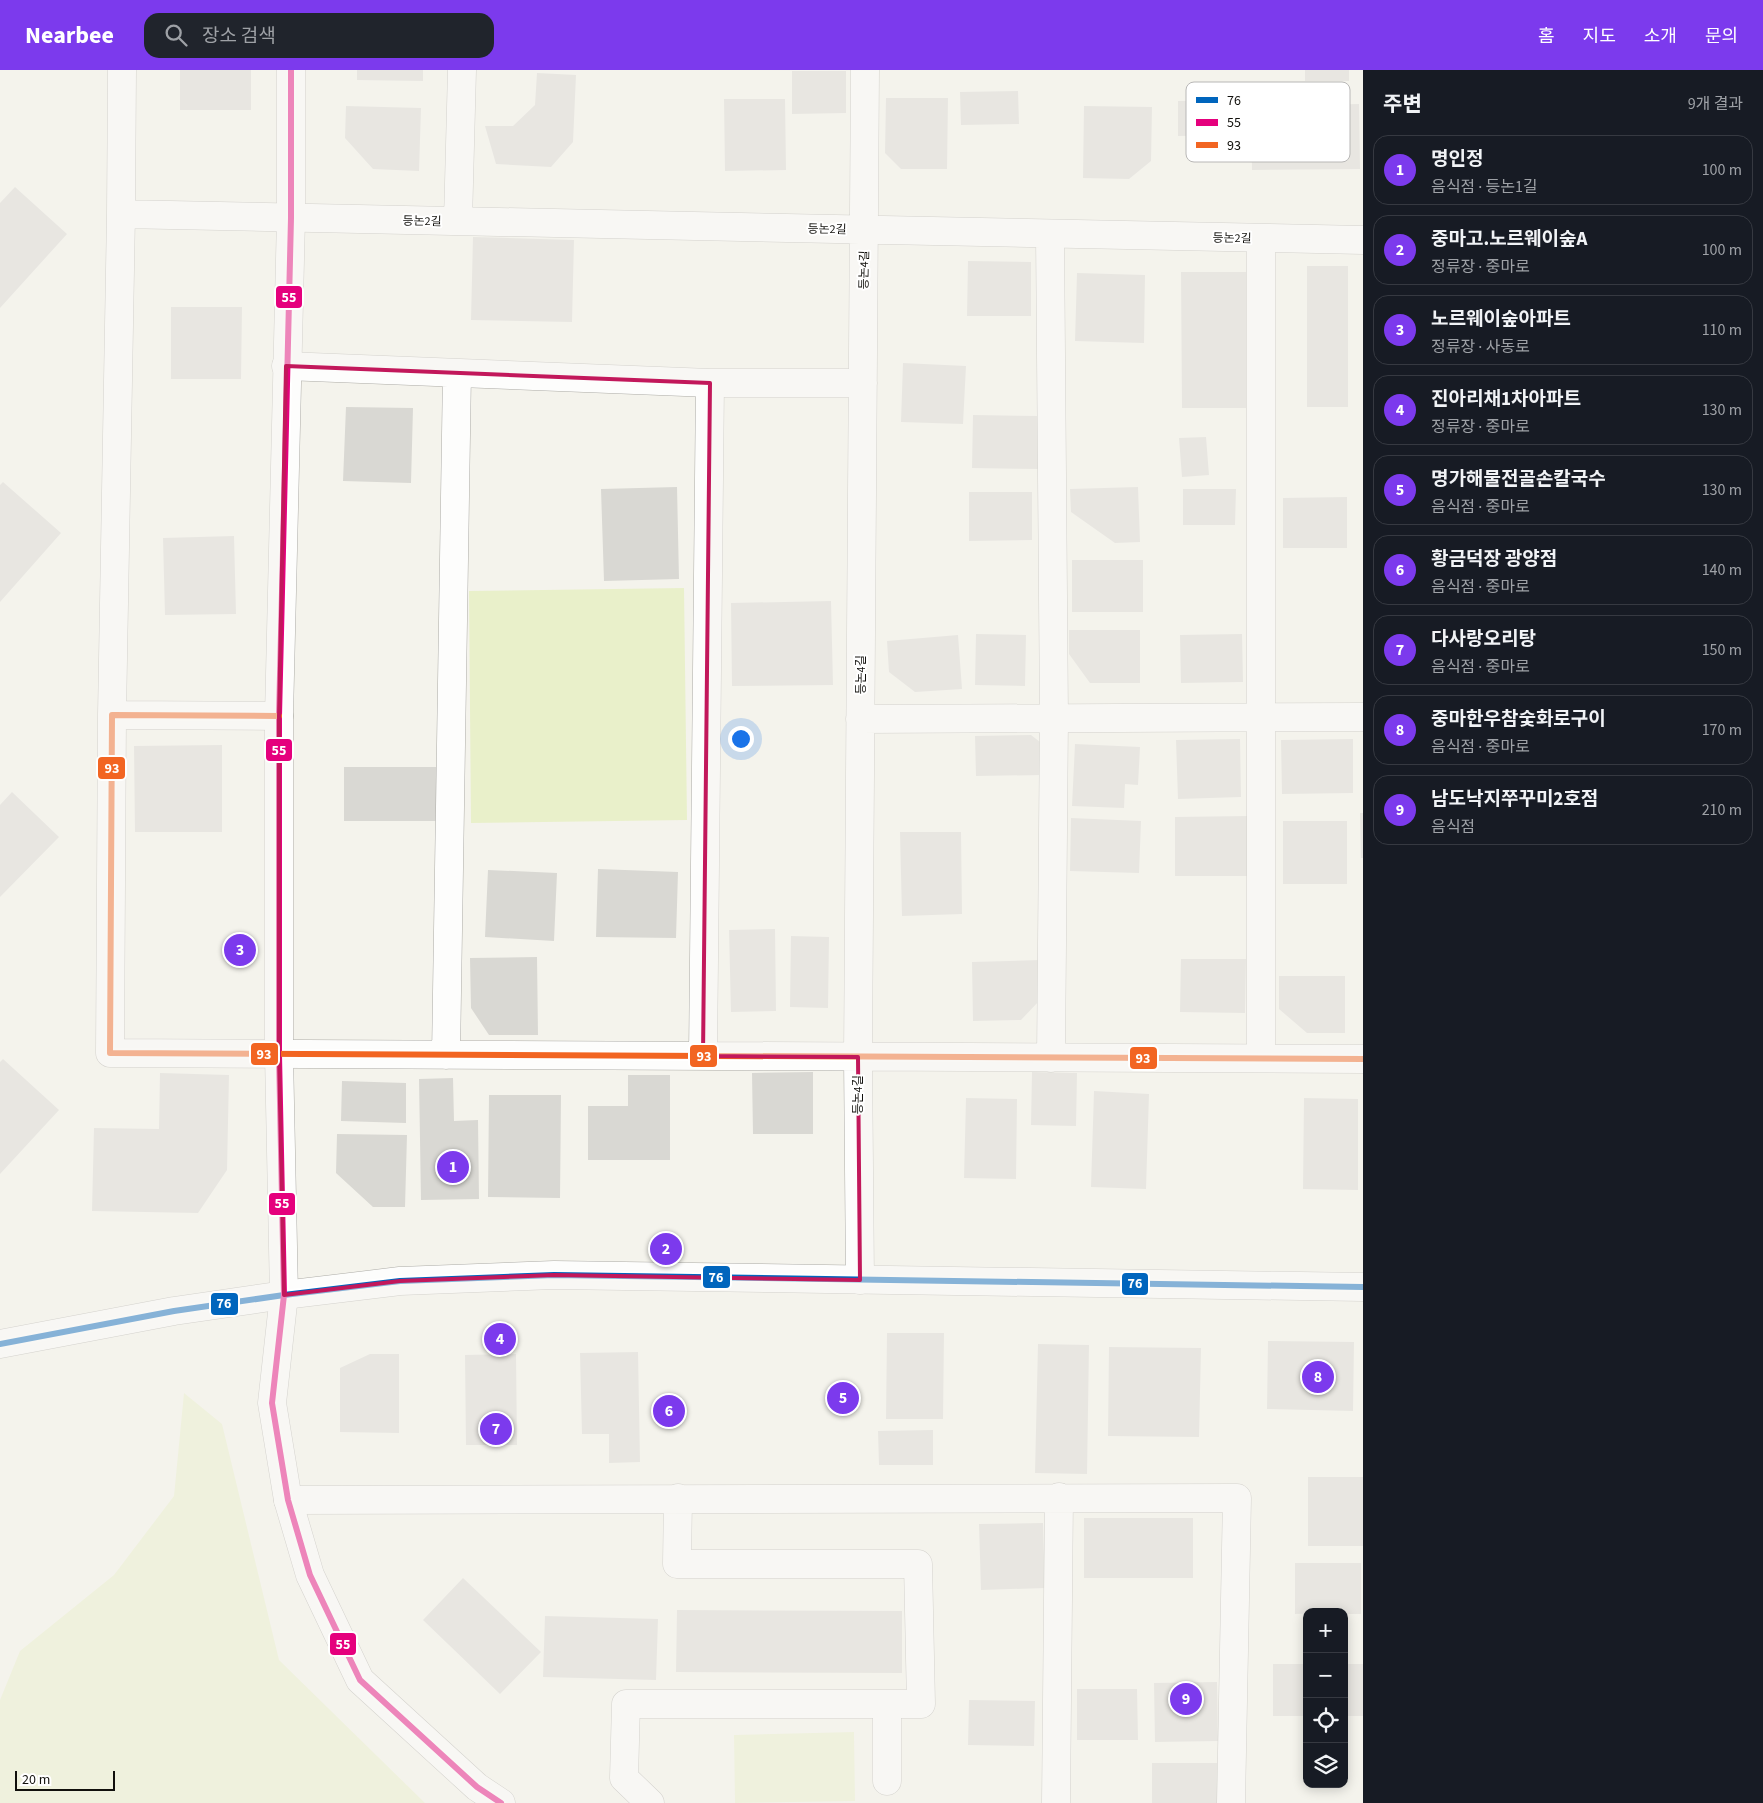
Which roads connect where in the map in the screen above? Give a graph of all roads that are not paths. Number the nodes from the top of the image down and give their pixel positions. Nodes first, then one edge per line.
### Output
1 (122, 70) edge
2 (292, 70) edge
3 (462, 70) edge
4 (865, 70) edge
5 (121, 214) junction
6 (291, 218) junction
7 (458, 221) junction
8 (864, 230) junction
9 (1050, 234) junction
10 (1261, 238) junction
11 (1363, 240) edge
12 (286, 366) junction
13 (457, 373) junction
14 (710, 383) junction
15 (863, 383) junction
16 (112, 715) junction
17 (279, 716) junction
18 (1261, 717) junction
19 (1363, 717) edge
20 (860, 718) junction
21 (1054, 718) junction
22 (279, 1055) junction
23 (446, 1055) junction
24 (703, 1056) junction
25 (858, 1057) junction
26 (1050, 1058) junction
27 (1261, 1058) junction
28 (1363, 1059) edge
29 (860, 1280) junction
30 (1363, 1287) edge
31 (284, 1294) junction
32 (0, 1344) edge
33 (1059, 1496) junction
34 (678, 1498) junction
35 (288, 1500) junction
36 (886, 1704) junction
37 (886, 1781) dead end
38 (501, 1803) edge
39 (650, 1803) edge
40 (1056, 1803) edge
41 (1232, 1803) edge

1 - 5 street
2 - 6 street
3 - 7 street
4 - 8 street, 등논4길
5 - 6 street, 등논2길
5 - 16 street
6 - 7 street, 등논2길
6 - 12 street
7 - 8 street, 등논2길
8 - 9 street, 등논2길
8 - 15 street, 등논4길
9 - 10 street, 등논2길
9 - 21 street
10 - 11 street, 등논2길
10 - 18 street
12 - 13 street
12 - 17 street
13 - 14 street
13 - 23 street
14 - 15 street
14 - 24 street
15 - 20 street, 등논4길
16 - 17 street
16 - 22 street
17 - 22 street
18 - 19 street
18 - 21 street
18 - 27 street
20 - 21 street
20 - 25 street, 등논4길
21 - 26 street
22 - 23 street
22 - 31 street
23 - 24 street
24 - 25 street
25 - 26 street
25 - 29 street, 등논4길
26 - 27 street
27 - 28 street
29 - 30 street
29 - 31 street
31 - 32 street
31 - 35 street
33 - 34 street
33 - 40 street
33 - 41 street
34 - 35 street
34 - 36 street
35 - 38 street
36 - 37 street
36 - 39 street

